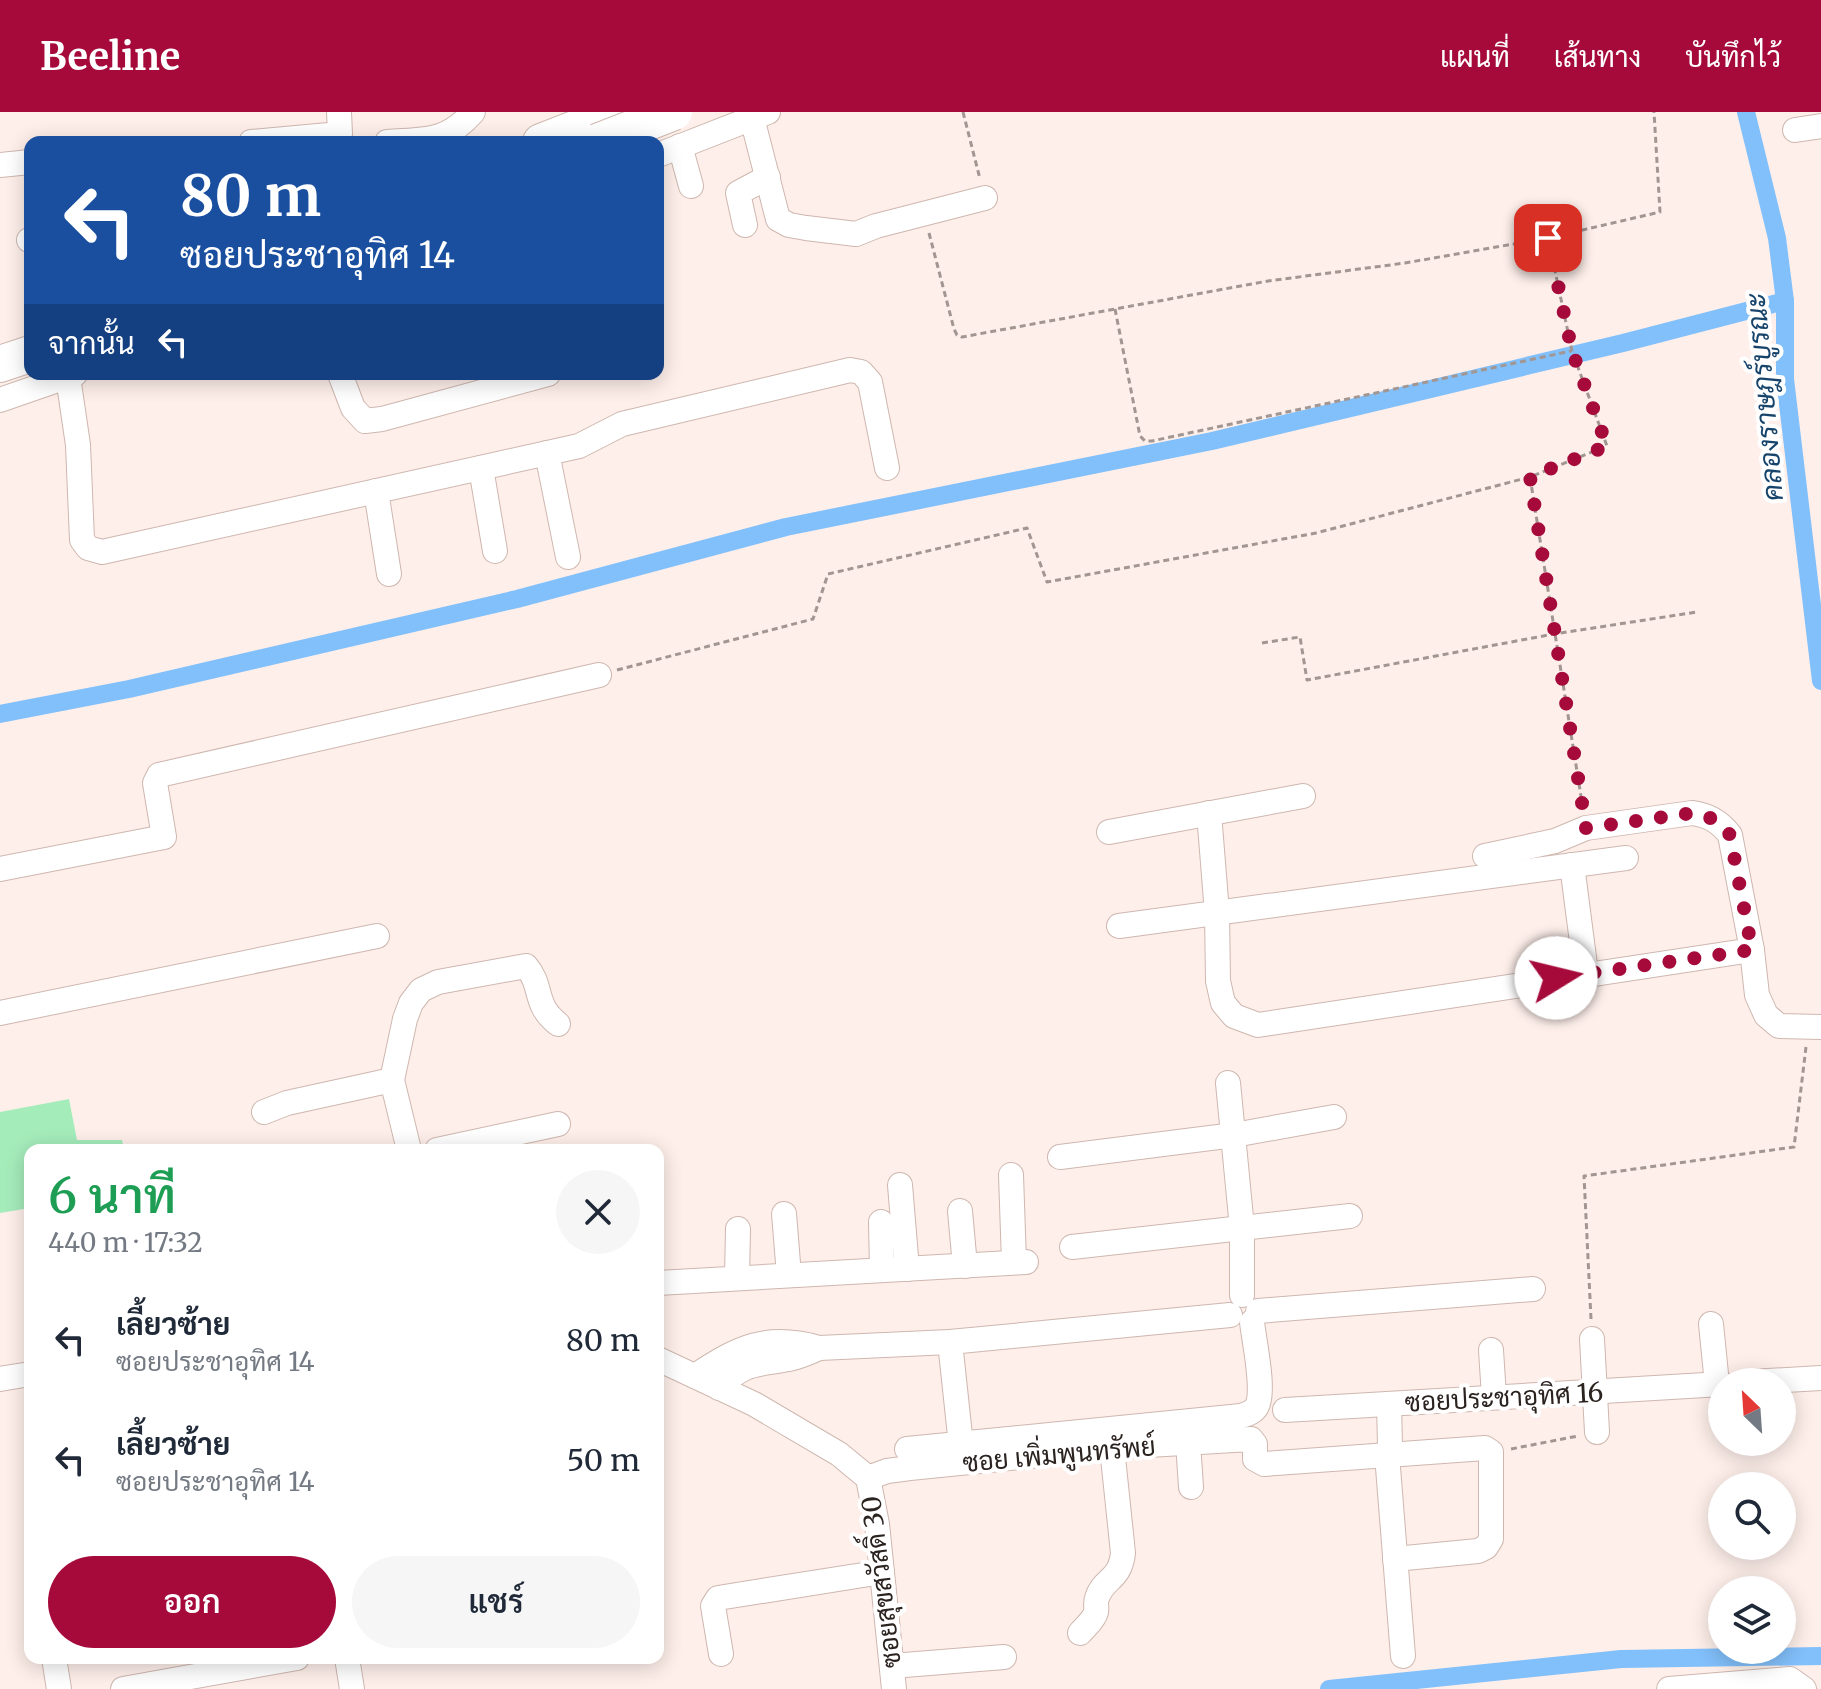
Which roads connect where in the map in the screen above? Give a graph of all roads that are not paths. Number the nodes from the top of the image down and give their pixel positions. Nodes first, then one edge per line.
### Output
1 (473, 112) edge
2 (618, 112) edge
3 (643, 112) edge
4 (760, 115) edge
5 (1821, 126) edge
6 (342, 129) edge
7 (1795, 130) dead end
8 (674, 134) edge
9 (308, 136) edge
10 (438, 136) edge
11 (556, 136) edge
12 (582, 136) edge
13 (24, 163) edge
14 (0, 165) edge
15 (768, 177) junction
16 (691, 186) dead end
17 (985, 198) road end
18 (745, 225) dead end
19 (24, 334) edge
20 (0, 342) edge
21 (24, 343) edge
22 (0, 351) edge
23 (24, 356) edge
24 (0, 364) edge
25 (58, 380) edge
26 (72, 380) edge
27 (342, 380) edge
28 (526, 380) edge
29 (0, 400) edge
30 (547, 453) junction
31 (481, 468) junction
32 (887, 468) dead end
33 (376, 491) junction
34 (495, 551) dead end
35 (568, 557) dead end
36 (389, 574) dead end
37 (599, 675) road end
38 (1303, 796) dead end
39 (1209, 813) junction
40 (1109, 832) dead end
41 (1485, 856) dead end
42 (1626, 858) dead end
43 (1572, 865) junction
44 (0, 869) edge
45 (1217, 913) junction
46 (1119, 926) dead end
47 (377, 936) dead end
48 (1752, 950) junction
49 (1586, 973) junction
50 (0, 1013) edge
51 (558, 1024) dead end
52 (1815, 1027) edge
53 (392, 1080) junction
54 (1228, 1083) dead end
55 (264, 1112) dead end
56 (1334, 1117) dead end
57 (558, 1124) dead end
58 (1234, 1135) junction
59 (408, 1144) edge
60 (465, 1144) edge
61 (1060, 1157) dead end
62 (1011, 1175) dead end
63 (900, 1185) dead end
64 (960, 1211) dead end
65 (784, 1214) dead end
66 (1350, 1216) dead end
67 (881, 1222) dead end
68 (1242, 1228) junction
69 (738, 1229) dead end
70 (1072, 1247) dead end
71 (965, 1266) junction
72 (907, 1269) junction
73 (882, 1270) junction
74 (789, 1275) junction
75 (737, 1278) junction
76 (664, 1283) edge
77 (1533, 1289) dead end
78 (1245, 1311) junction
79 (1711, 1324) dead end
80 (1592, 1339) road end
81 (950, 1342) junction
82 (819, 1348) junction
83 (1491, 1350) dead end
84 (664, 1362) edge
85 (1718, 1368) edge
86 (24, 1375) edge
87 (695, 1376) junction
88 (1821, 1378) edge
89 (0, 1379) edge
90 (1796, 1379) edge
91 (1708, 1385) edge
92 (719, 1388) junction
93 (1595, 1391) junction
94 (1494, 1397) junction
95 (1389, 1404) junction
96 (1285, 1410) dead end
97 (1597, 1432) road end
98 (1188, 1443) junction
99 (961, 1445) junction
100 (1112, 1448) junction
101 (907, 1449) dead end
102 (1388, 1450) junction
103 (868, 1478) junction
104 (1191, 1487) dead end
105 (1395, 1559) junction
106 (882, 1572) junction
107 (1080, 1633) dead end
108 (721, 1654) dead end
109 (1403, 1656) dead end
110 (1004, 1657) dead end
111 (55, 1664) edge
112 (263, 1664) edge
113 (348, 1664) edge
114 (893, 1678) edge
115 (59, 1689) edge
116 (123, 1689) edge
117 (352, 1689) edge
118 (1669, 1689) edge
119 (1804, 1689) edge

1 - 10 street
2 - 11 highway
3 - 12 street
4 - 8 street
4 - 15 street
5 - 7 street
6 - 9 street
8 - 16 street
13 - 14 street
15 - 17 street
15 - 18 street
19 - 20 highway
21 - 22 street
23 - 24 highway
25 - 29 street
26 - 33 street
27 - 28 street
30 - 31 street
30 - 32 street
30 - 35 street
31 - 33 street
31 - 34 street
33 - 36 street
37 - 44 street
38 - 39 street
39 - 40 street
39 - 45 street
41 - 48 street
42 - 43 street
43 - 45 street
43 - 49 street
45 - 46 street
45 - 49 street
47 - 50 street
48 - 49 street
48 - 52 street
51 - 53 street
53 - 55 street
53 - 59 street
54 - 58 street
56 - 58 street
57 - 60 street
58 - 61 street
58 - 68 street
62 - 71 street
63 - 72 street
64 - 71 street
65 - 74 street
66 - 68 street
67 - 73 street
68 - 70 street
68 - 78 street
69 - 75 street
71 - 72 street
72 - 73 street
73 - 74 street
74 - 75 street
75 - 76 street
77 - 78 street
78 - 81 street
78 - 99 street
79 - 85 street
80 - 93 street
81 - 82 street
81 - 99 street
82 - 87 street
82 - 92 street
83 - 94 street
84 - 87 street, ซอยสุขสวัสดิ์ 30
86 - 89 street
87 - 92 street, ซอยสุขสวัสดิ์ 30
88 - 90 street
91 - 93 street, ซอยประชาอุทิศ 16
92 - 103 street, ซอยสุขสวัสดิ์ 30
93 - 94 street, ซอยประชาอุทิศ 16
93 - 97 street
94 - 95 street, ซอยประชาอุทิศ 16
95 - 96 street, ซอยประชาอุทิศ 16
95 - 102 street
98 - 100 street, ซอย เพิ่มพูนทรัพย์
98 - 102 street, ซอย เพิ่มพูนทรัพย์
98 - 104 street
99 - 101 street
100 - 103 street, ซอย เพิ่มพูนทรัพย์
100 - 107 street
102 - 105 street
102 - 105 street
103 - 106 street, ซอยสุขสวัสดิ์ 30
105 - 109 street
106 - 108 street
106 - 114 street, ซอยสุขสวัสดิ์ 30
110 - 114 street
111 - 115 street
112 - 116 street
113 - 117 street
118 - 119 street

